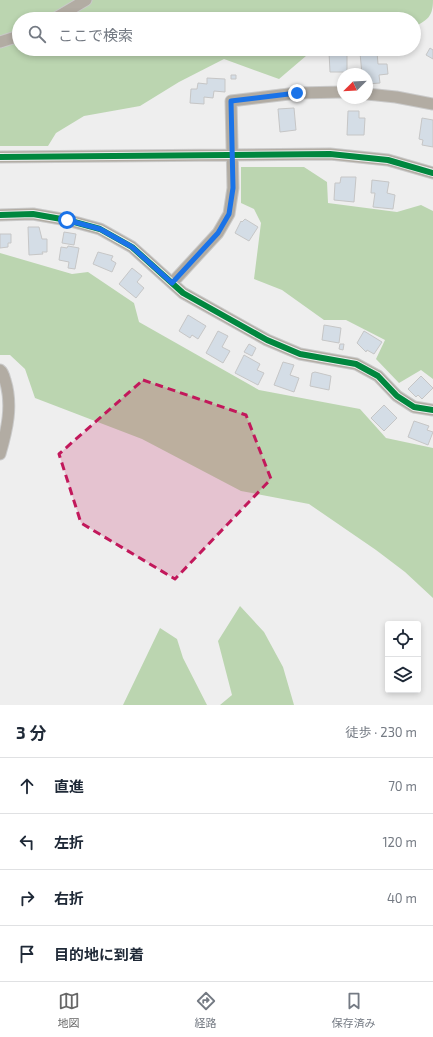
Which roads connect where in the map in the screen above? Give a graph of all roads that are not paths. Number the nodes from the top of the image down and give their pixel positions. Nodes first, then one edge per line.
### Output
1 (86, 0) edge
2 (66, 12) edge
3 (12, 38) edge
4 (0, 42) edge
5 (337, 92) edge
6 (373, 95) edge
7 (433, 104) edge
8 (231, 155) junction
9 (0, 157) edge
10 (433, 173) edge
11 (0, 215) edge
12 (172, 283) junction
13 (0, 370) edge
14 (433, 410) edge
15 (0, 454) edge

1 - 2 street
3 - 4 street
5 - 8 street
6 - 7 street
8 - 9 street
8 - 10 street
8 - 12 street
11 - 12 street
12 - 14 street
13 - 15 street

